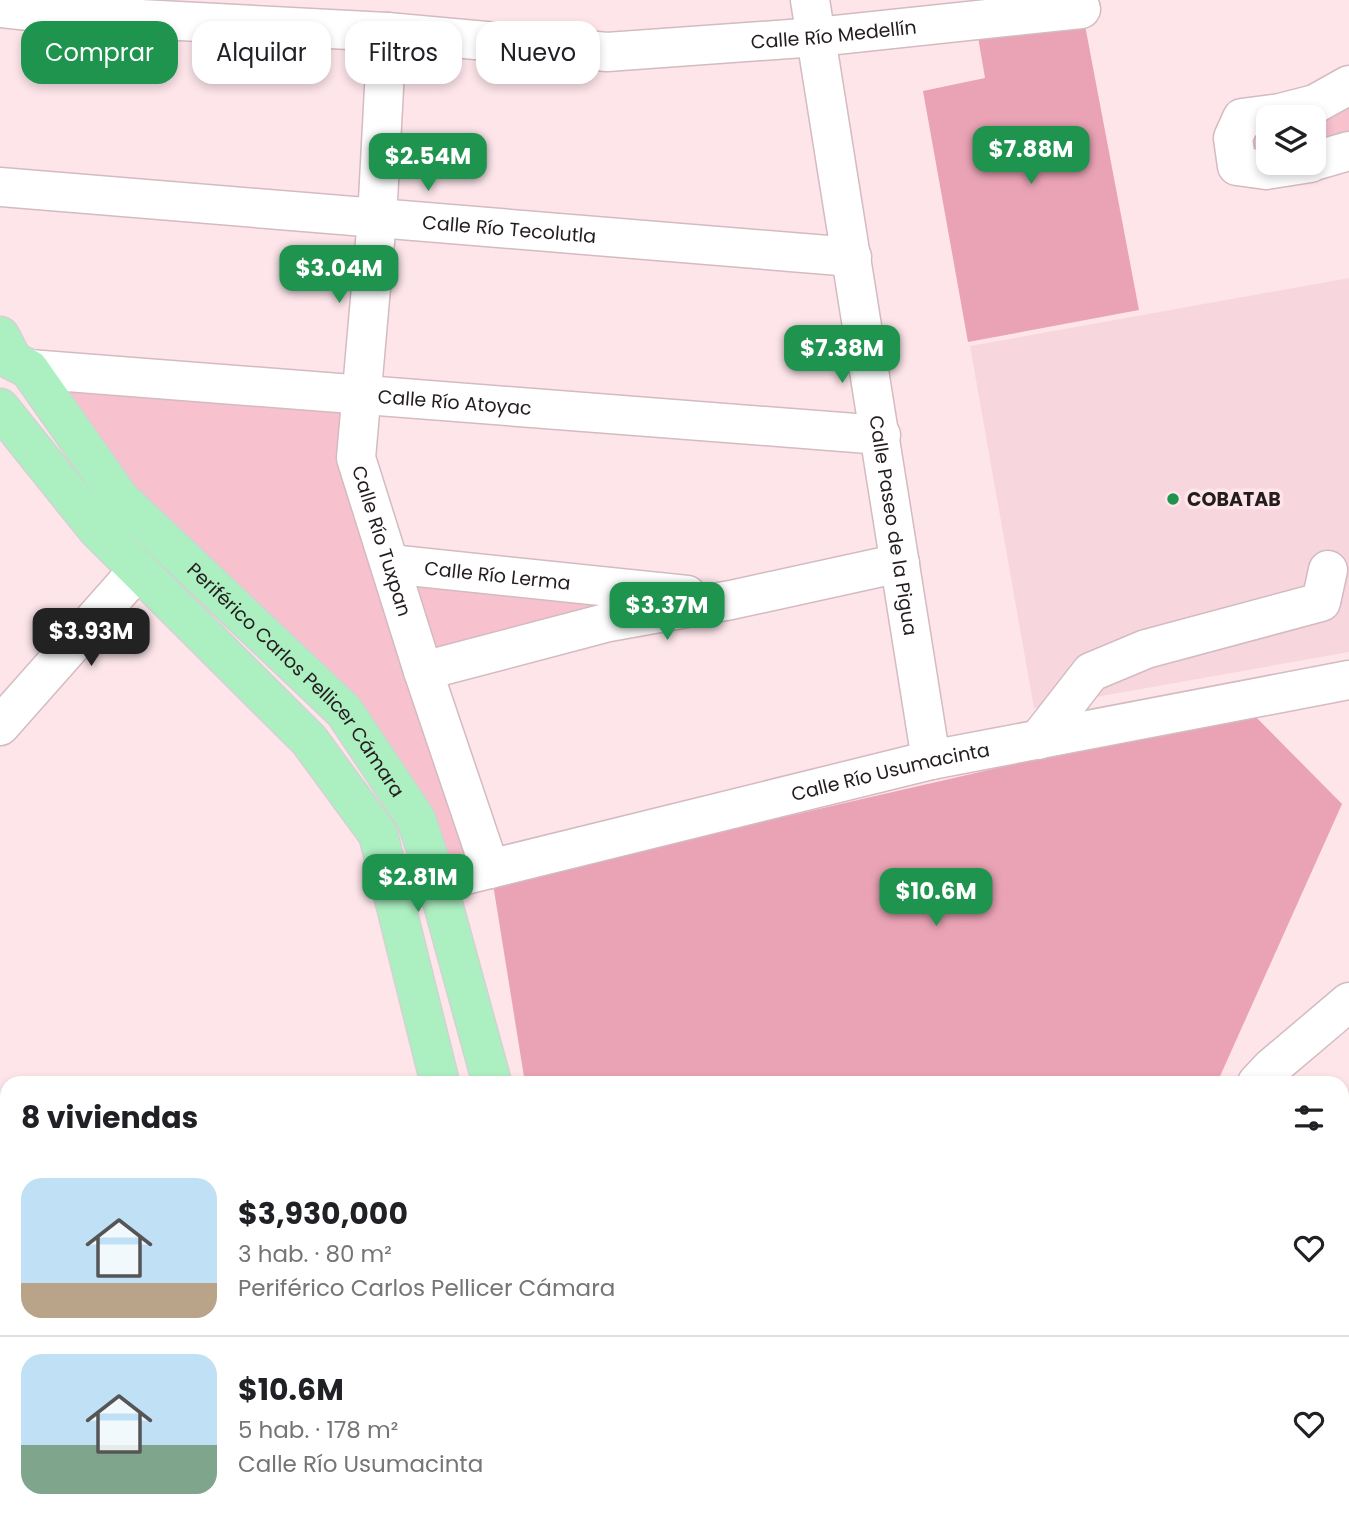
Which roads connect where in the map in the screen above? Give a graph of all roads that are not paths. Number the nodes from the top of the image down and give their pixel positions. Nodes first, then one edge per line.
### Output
1 (810, 0) edge
2 (66, 7) edge
3 (0, 8) edge
4 (1081, 9) dead end
5 (345, 30) edge
6 (817, 37) junction
7 (462, 39) edge
8 (384, 84) edge
9 (1349, 85) edge
10 (1311, 105) edge
11 (1256, 116) edge
12 (1349, 151) edge
13 (1326, 158) edge
14 (1256, 169) edge
15 (0, 187) edge
16 (377, 219) junction
17 (852, 257) junction
18 (0, 336) edge
19 (29, 369) junction
20 (361, 394) junction
21 (0, 408) edge
22 (881, 435) junction
23 (900, 563) junction
24 (390, 564) junction
25 (138, 570) junction
26 (1328, 570) dead end
27 (731, 600) junction
28 (423, 671) junction
29 (1349, 680) edge
30 (0, 726) edge
31 (1038, 740) junction
32 (931, 760) junction
33 (490, 869) junction
34 (437, 882) junction
35 (391, 887) junction
36 (1349, 1002) edge
37 (438, 1076) edge
38 (490, 1076) edge
39 (1264, 1076) edge

1 - 6 street, Calle Paseo de la Pigua
2 - 3 street, Calle Río Medellín
2 - 5 street, Calle Río Medellín
4 - 6 street, Calle Río Medellín
6 - 7 street, Calle Río Medellín
6 - 17 street, Calle Paseo de la Pigua
8 - 16 street, Calle Río Tuxpan
9 - 10 street
11 - 14 street
12 - 13 street
15 - 16 street, Calle Río Tecolutla
16 - 17 street, Calle Río Tecolutla
16 - 20 street, Calle Río Tuxpan
17 - 22 street, Calle Paseo de la Pigua
18 - 19 main road, Periférico Carlos Pellicer Cámara
19 - 20 street, Calle Río Atoyac
19 - 34 main road, Periférico Carlos Pellicer Cámara
20 - 22 street, Calle Río Atoyac
20 - 24 street, Calle Río Tuxpan
21 - 25 main road, Periférico Carlos Pellicer Cámara
22 - 23 street, Calle Paseo de la Pigua
23 - 27 street
23 - 32 street, Calle Paseo de la Pigua
24 - 27 street, Calle Río Lerma
24 - 28 street, Calle Río Tuxpan
25 - 30 street
25 - 35 main road, Periférico Carlos Pellicer Cámara
26 - 31 street
27 - 28 street
28 - 33 street, Calle Río Tuxpan
29 - 31 street, Calle Río Usumacinta
31 - 32 street, Calle Río Usumacinta
32 - 33 street, Calle Río Usumacinta
33 - 34 street, Calle Río Usumacinta
34 - 35 street, Calle Río Usumacinta
34 - 38 main road, Periférico Carlos Pellicer Cámara
35 - 37 main road, Periférico Carlos Pellicer Cámara
36 - 39 street

